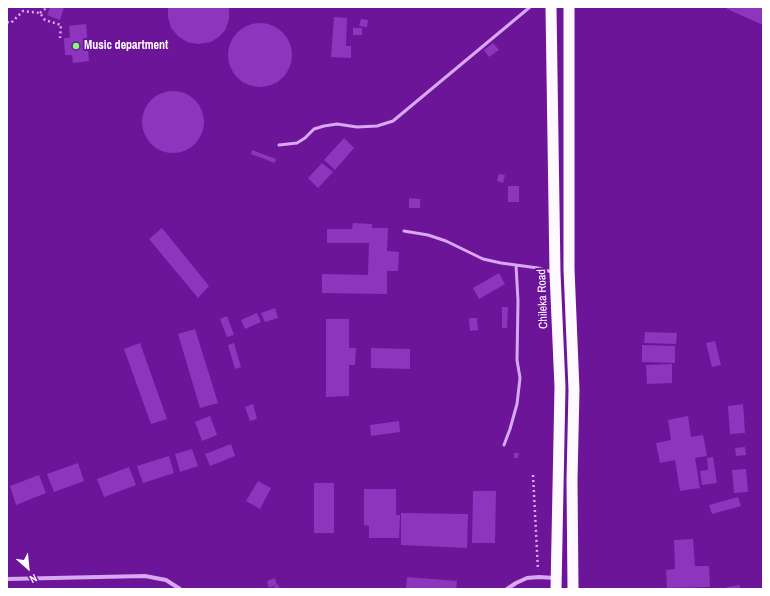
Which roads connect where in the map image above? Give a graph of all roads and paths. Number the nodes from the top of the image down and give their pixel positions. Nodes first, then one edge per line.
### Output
1 (45, 7) edge
2 (530, 7) edge
3 (550, 7) edge
4 (569, 7) edge
5 (40, 13) junction
6 (7, 22) edge
7 (60, 38) dead end
8 (279, 145) dead end
9 (404, 231) dead end
10 (516, 266) junction
11 (554, 273) junction
12 (504, 445) dead end
13 (533, 475) dead end
14 (539, 577) junction
15 (7, 579) edge
16 (556, 583) edge
17 (180, 589) edge
18 (506, 589) edge
19 (573, 589) edge

1 - 5 path
2 - 8 lane
3 - 11 highway, Chileka Road
4 - 19 highway
5 - 6 path
5 - 7 path
9 - 10 lane
10 - 11 lane
10 - 12 lane
11 - 16 highway, Chileka Road
13 - 14 path
14 - 16 street
14 - 18 street
15 - 17 street

